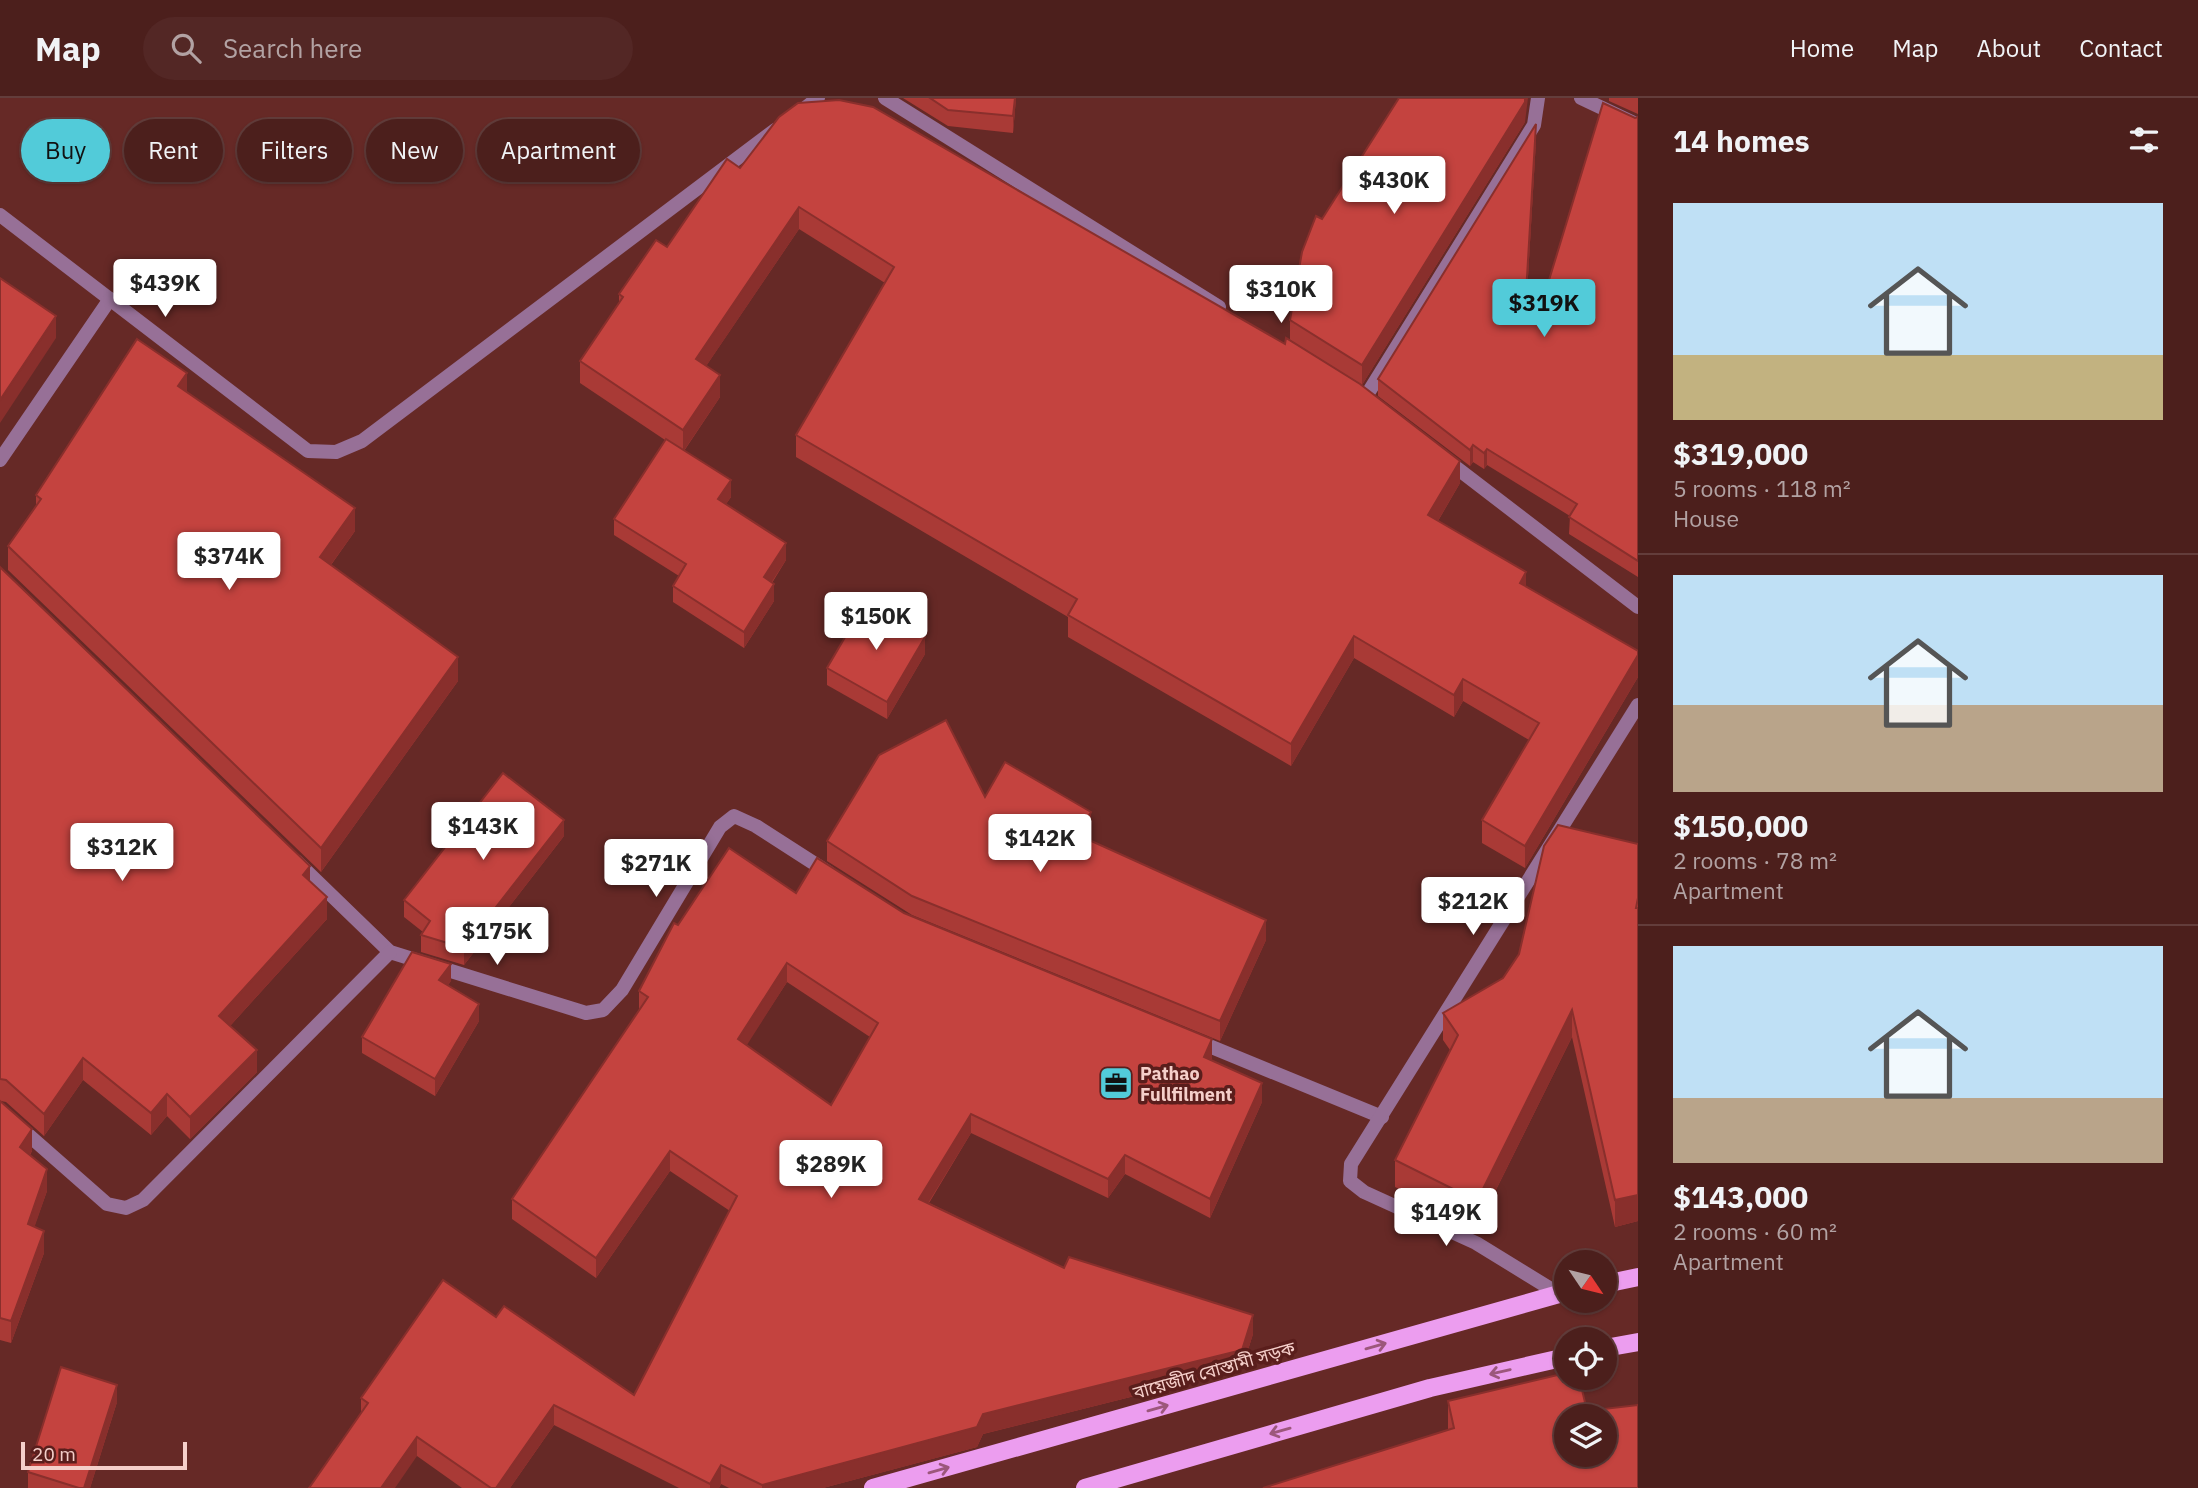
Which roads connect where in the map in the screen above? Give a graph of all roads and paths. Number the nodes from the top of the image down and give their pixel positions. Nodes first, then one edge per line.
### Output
1 (818, 98) edge
2 (885, 98) edge
3 (1538, 98) edge
4 (1581, 98) edge
5 (1638, 125) edge
6 (0, 215) edge
7 (110, 299) junction
8 (1236, 317) edge
9 (1364, 398) edge
10 (1430, 448) edge
11 (0, 460) edge
12 (1638, 607) edge
13 (1638, 705) edge
14 (290, 855) edge
15 (838, 878) edge
16 (390, 951) junction
17 (1177, 1033) edge
18 (0, 1110) edge
19 (1382, 1117) junction
20 (1638, 1277) edge
21 (1617, 1281) edge
22 (1554, 1288) edge
23 (1554, 1296) edge
24 (1638, 1342) edge
25 (1617, 1346) edge
26 (1554, 1360) edge
27 (873, 1488) edge
28 (1085, 1488) edge

1 - 7 street
2 - 8 street
3 - 9 street
4 - 5 street
6 - 7 street
7 - 11 street
10 - 12 street
13 - 19 street
14 - 16 street
15 - 16 street
16 - 18 street
17 - 19 street
19 - 22 street
20 - 21 main road
27 -> 23 main road, বায়েজীদ বোস্তামী সড়ক
24 - 25 main road
26 -> 28 main road

